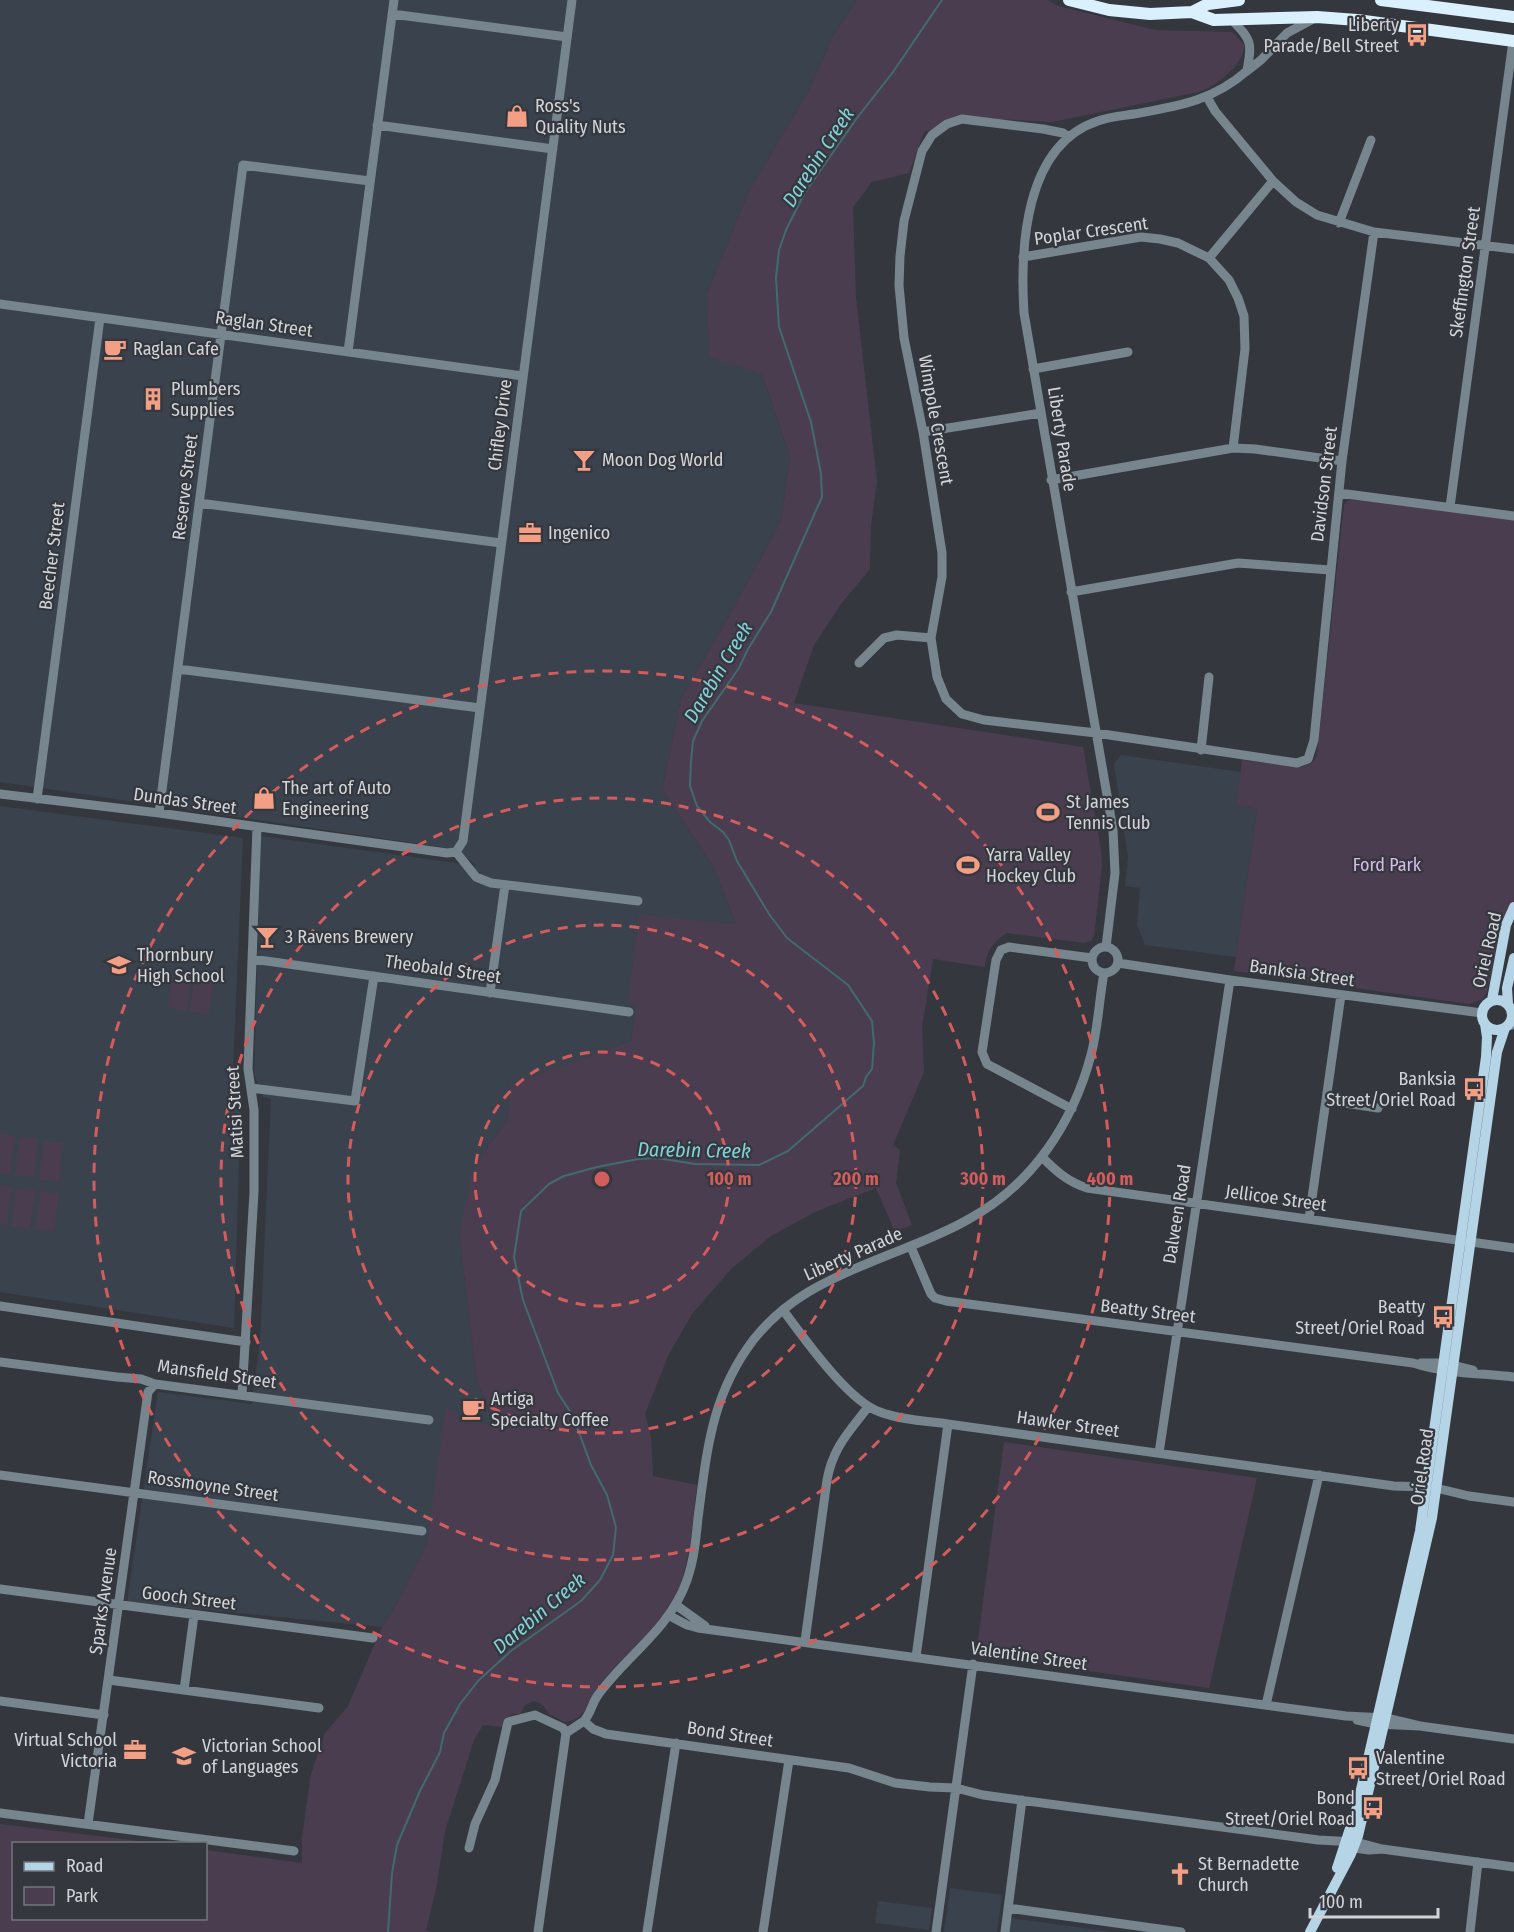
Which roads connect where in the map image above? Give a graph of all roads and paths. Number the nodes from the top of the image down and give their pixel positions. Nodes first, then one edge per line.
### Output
1 (393, 0) edge
2 (572, 0) edge
3 (1069, 0) edge
4 (1239, 0) edge
5 (1382, 0) edge
6 (1414, 4) junction
7 (1192, 12) junction
8 (392, 14) junction
9 (1317, 17) junction
10 (1514, 17) edge
11 (1231, 19) junction
12 (1410, 27) junction
13 (567, 37) junction
14 (1514, 41) edge
15 (1248, 70) junction
16 (1207, 97) junction
17 (377, 125) junction
18 (1070, 137) junction
19 (1371, 140) dead end
20 (553, 149) junction
21 (370, 181) junction
22 (1273, 181) junction
23 (1339, 223) junction
24 (1374, 232) junction
25 (1486, 245) junction
26 (1514, 249) edge
27 (1023, 257) junction
28 (1209, 258) junction
29 (0, 304) edge
30 (100, 318) junction
31 (221, 335) junction
32 (348, 352) junction
33 (1128, 352) dead end
34 (1033, 369) junction
35 (523, 376) junction
36 (1041, 413) junction
37 (923, 432) junction
38 (1233, 448) junction
39 (1342, 461) junction
40 (1051, 480) junction
41 (1339, 493) junction
42 (199, 503) junction
43 (1450, 507) junction
44 (1514, 516) edge
45 (501, 543) junction
46 (1330, 570) junction
47 (1071, 592) junction
48 (931, 638) junction
49 (860, 663) dead end
50 (178, 669) junction
51 (1209, 677) dead end
52 (480, 708) junction
53 (1096, 733) junction
54 (1314, 740) joint
55 (1201, 750) junction
56 (0, 794) edge
57 (38, 799) junction
58 (159, 813) junction
59 (257, 827) junction
60 (456, 852) junction
61 (505, 885) junction
62 (638, 901) dead end
63 (1514, 907) edge
64 (1106, 947) junction
65 (1092, 958) junction
66 (1514, 958) edge
67 (252, 959) junction
68 (1118, 963) junction
69 (1104, 973) junction
70 (374, 976) junction
71 (1230, 980) junction
72 (490, 993) junction
73 (1341, 995) junction
74 (1492, 1000) junction
75 (629, 1012) dead end
76 (1483, 1018) junction
77 (1510, 1018) edge
78 (251, 1088) junction
79 (1326, 1100) junction
80 (1378, 1108) dead end
81 (1072, 1109) junction
82 (1042, 1158) junction
83 (1196, 1203) junction
84 (1309, 1219) junction
85 (1460, 1241) junction
86 (1471, 1242) junction
87 (911, 1247) junction
88 (1514, 1248) edge
89 (0, 1306) edge
90 (783, 1310) junction
91 (1176, 1331) junction
92 (246, 1342) junction
93 (0, 1362) edge
94 (1448, 1368) junction
95 (1514, 1377) edge
96 (155, 1384) junction
97 (242, 1395) junction
98 (868, 1407) junction
99 (429, 1420) dead end
100 (948, 1424) junction
101 (1159, 1453) junction
102 (0, 1475) edge
103 (1319, 1475) junction
104 (1431, 1491) junction
105 (134, 1493) junction
106 (1514, 1502) edge
107 (422, 1531) dead end
108 (0, 1589) edge
109 (119, 1605) junction
110 (676, 1605) junction
111 (194, 1615) junction
112 (670, 1616) junction
113 (707, 1628) junction
114 (373, 1638) dead end
115 (805, 1641) junction
116 (916, 1657) junction
117 (973, 1664) junction
118 (109, 1680) junction
119 (184, 1690) junction
120 (0, 1701) edge
121 (1266, 1705) junction
122 (319, 1708) dead end
123 (104, 1715) junction
124 (584, 1721) junction
125 (1381, 1721) junction
126 (566, 1733) junction
127 (1514, 1739) edge
128 (676, 1743) junction
129 (789, 1760) junction
130 (955, 1791) junction
131 (1022, 1800) junction
132 (0, 1813) edge
133 (87, 1824) junction
134 (1350, 1844) junction
135 (469, 1848) dead end
136 (294, 1851) dead end
137 (1478, 1862) junction
138 (1514, 1867) edge
139 (1008, 1908) junction
140 (538, 1932) edge
141 (647, 1932) edge
142 (763, 1932) edge
143 (936, 1932) edge
144 (1005, 1932) edge
145 (1181, 1932) edge
146 (1310, 1932) edge
147 (1470, 1932) edge

1 - 8 street
2 - 13 street, Chifley Drive
3 - 7 highway
4 - 7 highway
5 - 6 highway
6 - 10 highway
6 - 12 highway
7 - 11 highway
8 - 13 street
8 - 17 street
9 - 11 highway
9 - 12 highway
9 - 15 street, Liberty Parade
11 - 15 street
12 - 14 highway
13 - 20 street, Chifley Drive
14 - 25 street, Skeffington Street
15 - 16 street, Liberty Parade
16 - 18 street, Liberty Parade
16 - 22 street
17 - 20 street
17 - 21 street
18 - 27 street, Liberty Parade
18 - 37 street, Wimpole Crescent
19 - 23 street
20 - 35 street, Chifley Drive
21 - 31 street, Reserve Street
21 - 32 street
22 - 23 street
22 - 28 street
23 - 24 street
24 - 25 street
24 - 39 street, Davidson Street
25 - 26 street
25 - 43 street, Skeffington Street
27 - 28 street, Poplar Crescent
27 - 34 street, Liberty Parade
28 - 38 street, Poplar Crescent
29 - 30 street, Raglan Street
30 - 31 street, Raglan Street
30 - 57 street, Beecher Street
31 - 32 street, Raglan Street
31 - 42 street, Reserve Street
32 - 35 street, Raglan Street
33 - 34 street
34 - 36 street, Liberty Parade
35 - 45 street, Chifley Drive
36 - 37 street
36 - 40 street, Liberty Parade
37 - 48 street, Wimpole Crescent
38 - 39 street
38 - 40 street
39 - 41 street, Davidson Street
40 - 47 street, Liberty Parade
41 - 43 street
41 - 46 street, Davidson Street
42 - 45 street
42 - 50 street, Reserve Street
43 - 44 street
45 - 52 street, Chifley Drive
46 - 47 street
46 - 54 street, Davidson Street
47 - 53 street, Liberty Parade
48 - 49 street
48 - 53 street, Wimpole Crescent
50 - 52 street
50 - 58 street, Reserve Street
51 - 55 street
52 - 60 street, Chifley Drive
53 - 55 street, Wimpole Crescent
53 - 64 street, Liberty Parade
54 - 55 street, Wimpole Crescent
56 - 57 street, Dundas Street
57 - 58 street, Dundas Street
58 - 59 street, Dundas Street
59 - 60 street, Dundas Street
59 - 67 street, Matisi Street
60 - 61 street
61 - 62 street
61 - 72 street
63 - 74 main road, Oriel Road
64 - 65 street
64 - 68 street
65 - 69 street
65 - 81 street
66 - 77 main road, Oriel Road
67 - 70 street, Theobald Street
67 - 78 street, Matisi Street
68 - 69 street
68 - 71 street, Banksia Street
69 - 81 street, Liberty Parade
70 - 72 street, Theobald Street
70 - 78 street
71 - 73 street, Banksia Street
71 - 83 street, Dalveen Road
72 - 75 street, Theobald Street
73 - 76 street, Banksia Street
73 - 79 street
74 - 76 main road
74 - 77 main road
76 - 77 main road
76 - 85 main road, Oriel Road
77 - 86 main road, Oriel Road
78 - 92 street, Matisi Street
79 - 80 street
79 - 84 street
81 - 82 street, Liberty Parade
82 - 83 street, Jellicoe Street
82 - 87 street, Liberty Parade
83 - 84 street, Jellicoe Street
83 - 91 street, Dalveen Road
84 - 85 street, Jellicoe Street
85 - 86 street, Jellicoe Street
85 - 94 main road, Oriel Road
86 - 88 street, Jellicoe Street
86 - 94 main road, Oriel Road
87 - 90 street, Liberty Parade
87 - 91 street, Beatty Street
89 - 92 street
90 - 98 street, Hawker Street
90 - 110 street, Liberty Parade
91 - 94 street, Beatty Street
91 - 101 street, Dalveen Road
92 - 97 street, Matisi Street
93 - 96 street, Mansfield Street
94 - 95 street, Beatty Street
94 - 104 main road, Oriel Road
96 - 97 street, Mansfield Street
96 - 105 street, Sparks Avenue
97 - 99 street, Mansfield Street
98 - 100 street, Hawker Street
98 - 115 street
100 - 101 street, Hawker Street
100 - 116 street
101 - 103 street, Hawker Street
102 - 105 street, Rossmoyne Street
103 - 104 street, Hawker Street
103 - 121 street
104 - 106 street, Hawker Street
104 - 125 main road, Oriel Road
105 - 107 street, Rossmoyne Street
105 - 109 street, Sparks Avenue
108 - 109 street, Gooch Street
109 - 111 street, Gooch Street
109 - 118 street, Sparks Avenue
110 - 112 street, Liberty Parade
110 - 113 street, Valentine Street
111 - 114 street, Gooch Street
111 - 119 street
112 - 113 street, Valentine Street
112 - 124 street, Liberty Parade
113 - 115 street, Valentine Street
115 - 116 street, Valentine Street
116 - 117 street, Valentine Street
117 - 121 street, Valentine Street
117 - 130 street
118 - 119 street
118 - 123 street, Sparks Avenue
119 - 122 street
120 - 123 street
121 - 125 street, Valentine Street
123 - 133 street, Sparks Avenue
124 - 126 street
124 - 128 street, Bond Street
125 - 127 street, Valentine Street
125 - 134 main road, Oriel Road
126 - 135 street
126 - 140 street
128 - 129 street, Bond Street
128 - 141 street
129 - 130 street, Bond Street
129 - 142 street
130 - 131 street, Bond Street
130 - 143 street
131 - 134 street, Bond Street
131 - 139 street
132 - 133 street
133 - 136 street
134 - 137 street, Bond Street
134 - 146 main road, Oriel Road
137 - 138 street, Bond Street
137 - 147 street
139 - 144 street
139 - 145 street

